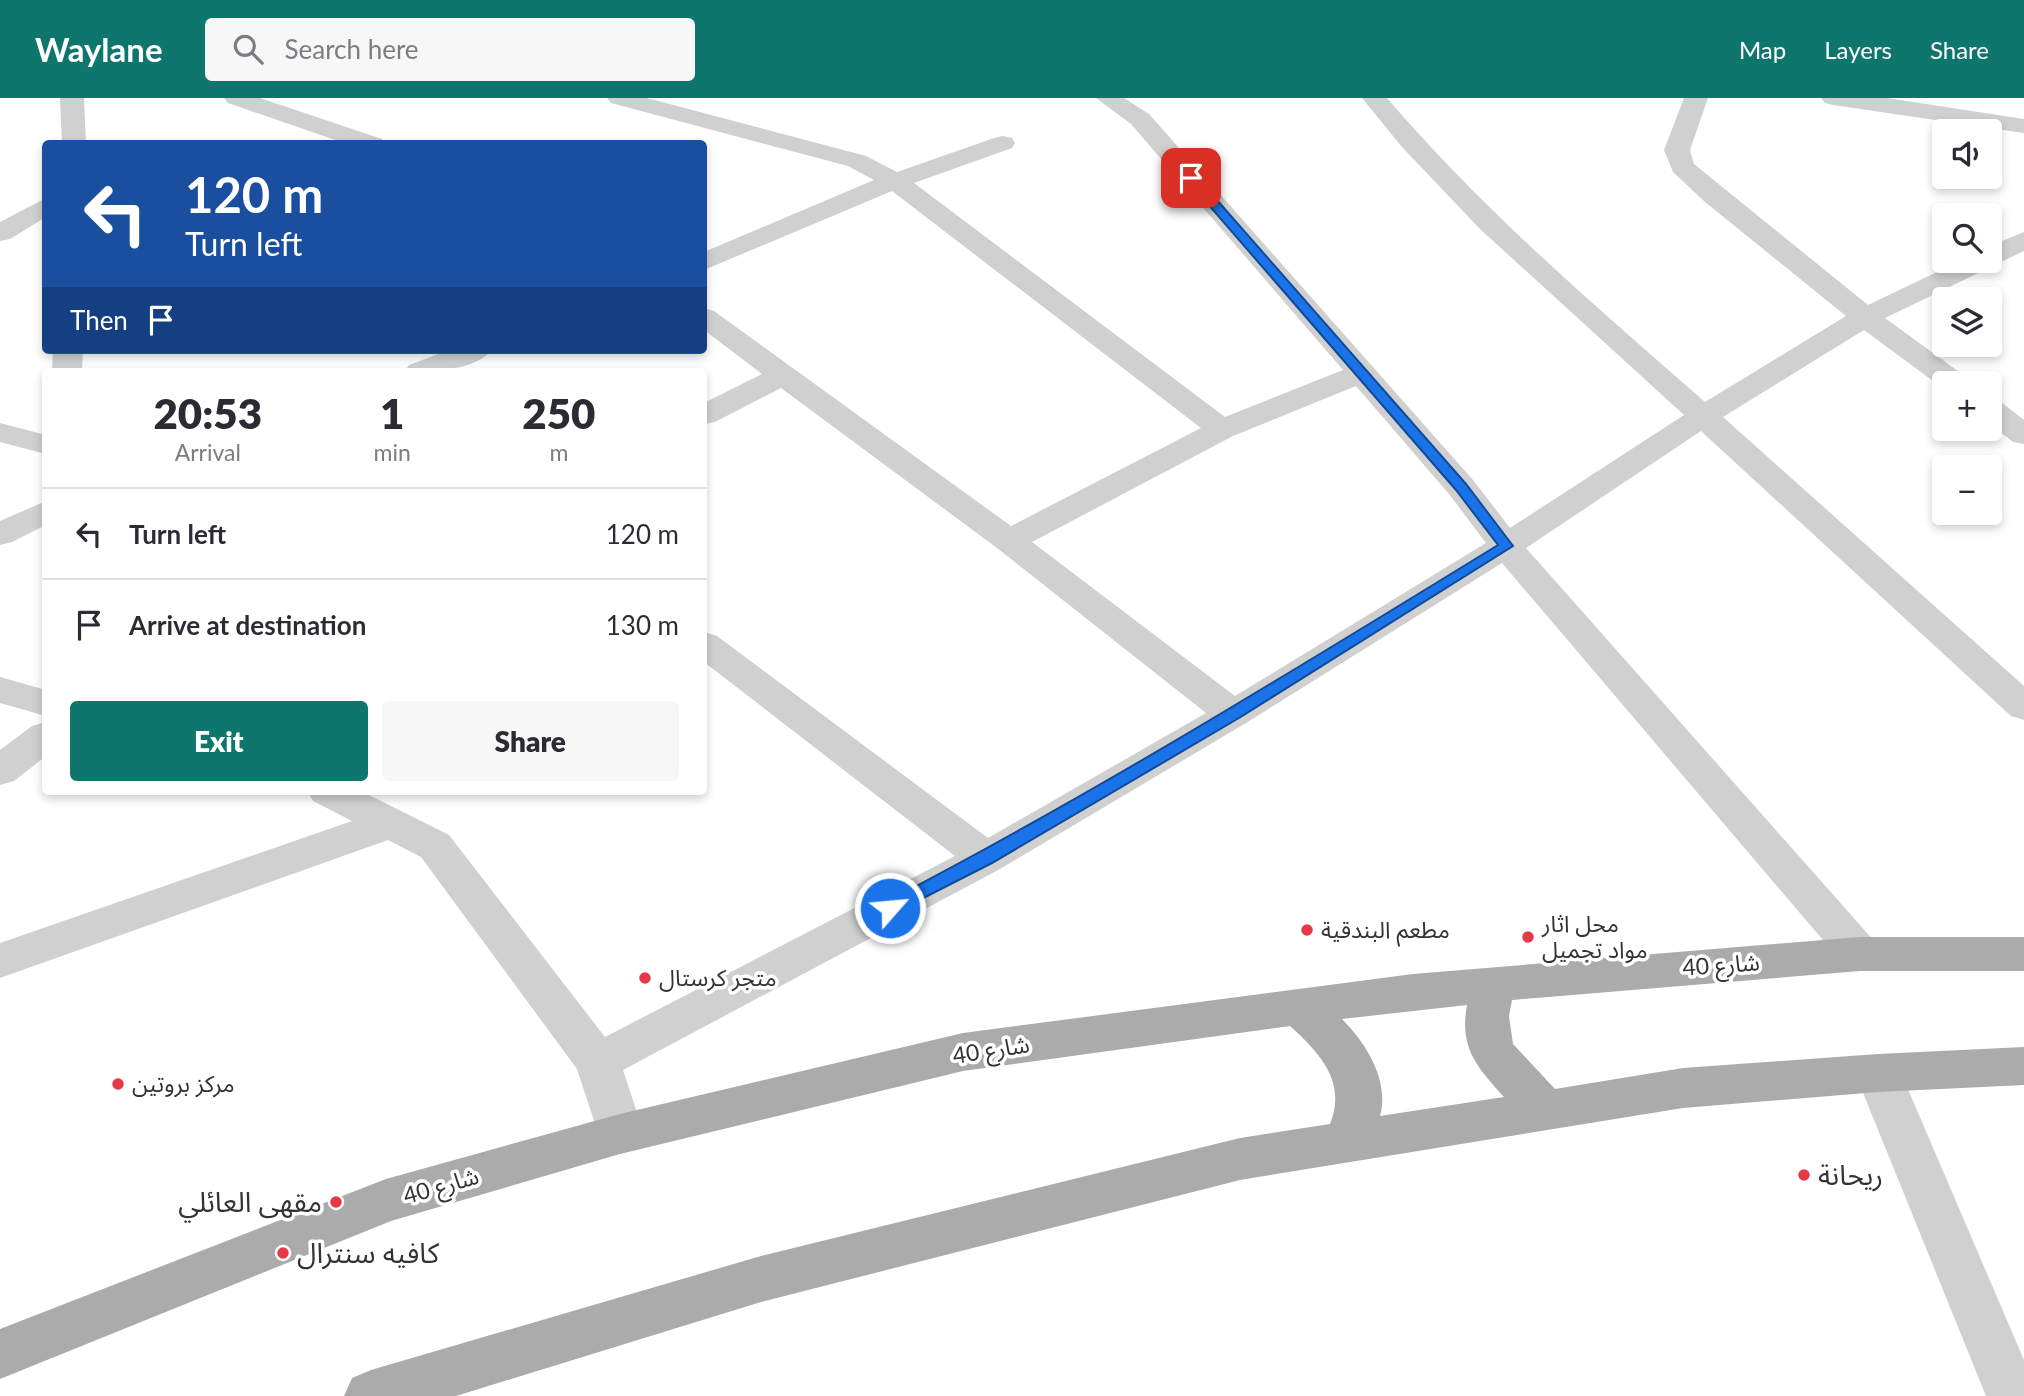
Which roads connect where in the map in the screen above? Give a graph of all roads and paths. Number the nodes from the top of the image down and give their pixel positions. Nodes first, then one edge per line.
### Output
1 (72, 98) edge
2 (236, 98) edge
3 (618, 98) edge
4 (1108, 98) edge
5 (1374, 98) edge
6 (1696, 98) edge
7 (1833, 98) edge
8 (1976, 107) edge
9 (2024, 127) edge
10 (74, 140) edge
11 (361, 140) edge
12 (1003, 143) dead end
13 (895, 181) junction
14 (42, 208) edge
15 (0, 233) edge
16 (2024, 240) edge
17 (707, 243) edge
18 (733, 249) junction
19 (2002, 251) edge
20 (707, 261) edge
21 (1956, 273) edge
22 (1865, 317) junction
23 (707, 319) edge
24 (465, 354) edge
25 (428, 368) edge
26 (1939, 371) edge
27 (1361, 373) junction
28 (782, 375) junction
29 (707, 413) edge
30 (1703, 416) junction
31 (2002, 418) edge
32 (1222, 429) junction
33 (0, 432) edge
34 (2024, 435) edge
35 (42, 444) edge
36 (42, 510) edge
37 (0, 535) edge
38 (1009, 541) junction
39 (1506, 546) junction
40 (707, 646) edge
41 (0, 690) edge
42 (42, 703) edge
43 (2024, 707) edge
44 (1233, 714) junction
45 (42, 738) edge
46 (0, 771) edge
47 (335, 795) edge
48 (391, 823) junction
49 (986, 858) junction
50 (1860, 954) junction
51 (2024, 954) edge
52 (0, 961) edge
53 (1492, 985) junction
54 (1300, 1008) junction
55 (598, 1062) junction
56 (2024, 1066) edge
57 (1878, 1073) junction
58 (1546, 1111) junction
59 (620, 1134) junction
60 (1346, 1142) junction
61 (0, 1354) edge
62 (371, 1396) edge
63 (2013, 1396) edge

1 - 10 street
2 - 11 street
3 - 13 street
4 - 27 street
5 - 30 street
6 - 22 street
7 - 8 street
8 - 9 street
12 - 13 street
13 - 18 street
13 - 32 street
14 - 15 street
16 - 19 street
17 - 18 street
18 - 20 street
21 - 22 street
22 - 26 street
22 - 30 street
23 - 28 street
24 - 25 street
27 - 32 street
27 - 39 street
28 - 29 street
28 - 38 street
30 - 39 street
30 - 43 street
31 - 34 street
32 - 38 street
33 - 35 street
36 - 37 street
38 - 44 street
39 - 44 street
39 - 50 street
40 - 49 street
41 - 42 street
44 - 49 street
45 - 46 street
47 - 48 street
48 - 52 street
48 - 55 street
49 - 55 street
50 - 51 main road, شارع 40
50 - 53 main road, شارع 40
53 - 54 main road, شارع 40
53 - 58 main road
54 - 59 main road, شارع 40
54 - 60 main road
55 - 59 street
56 - 57 main road
57 - 58 main road
57 - 63 street
58 - 60 main road
59 - 61 main road, شارع 40
60 - 62 main road

